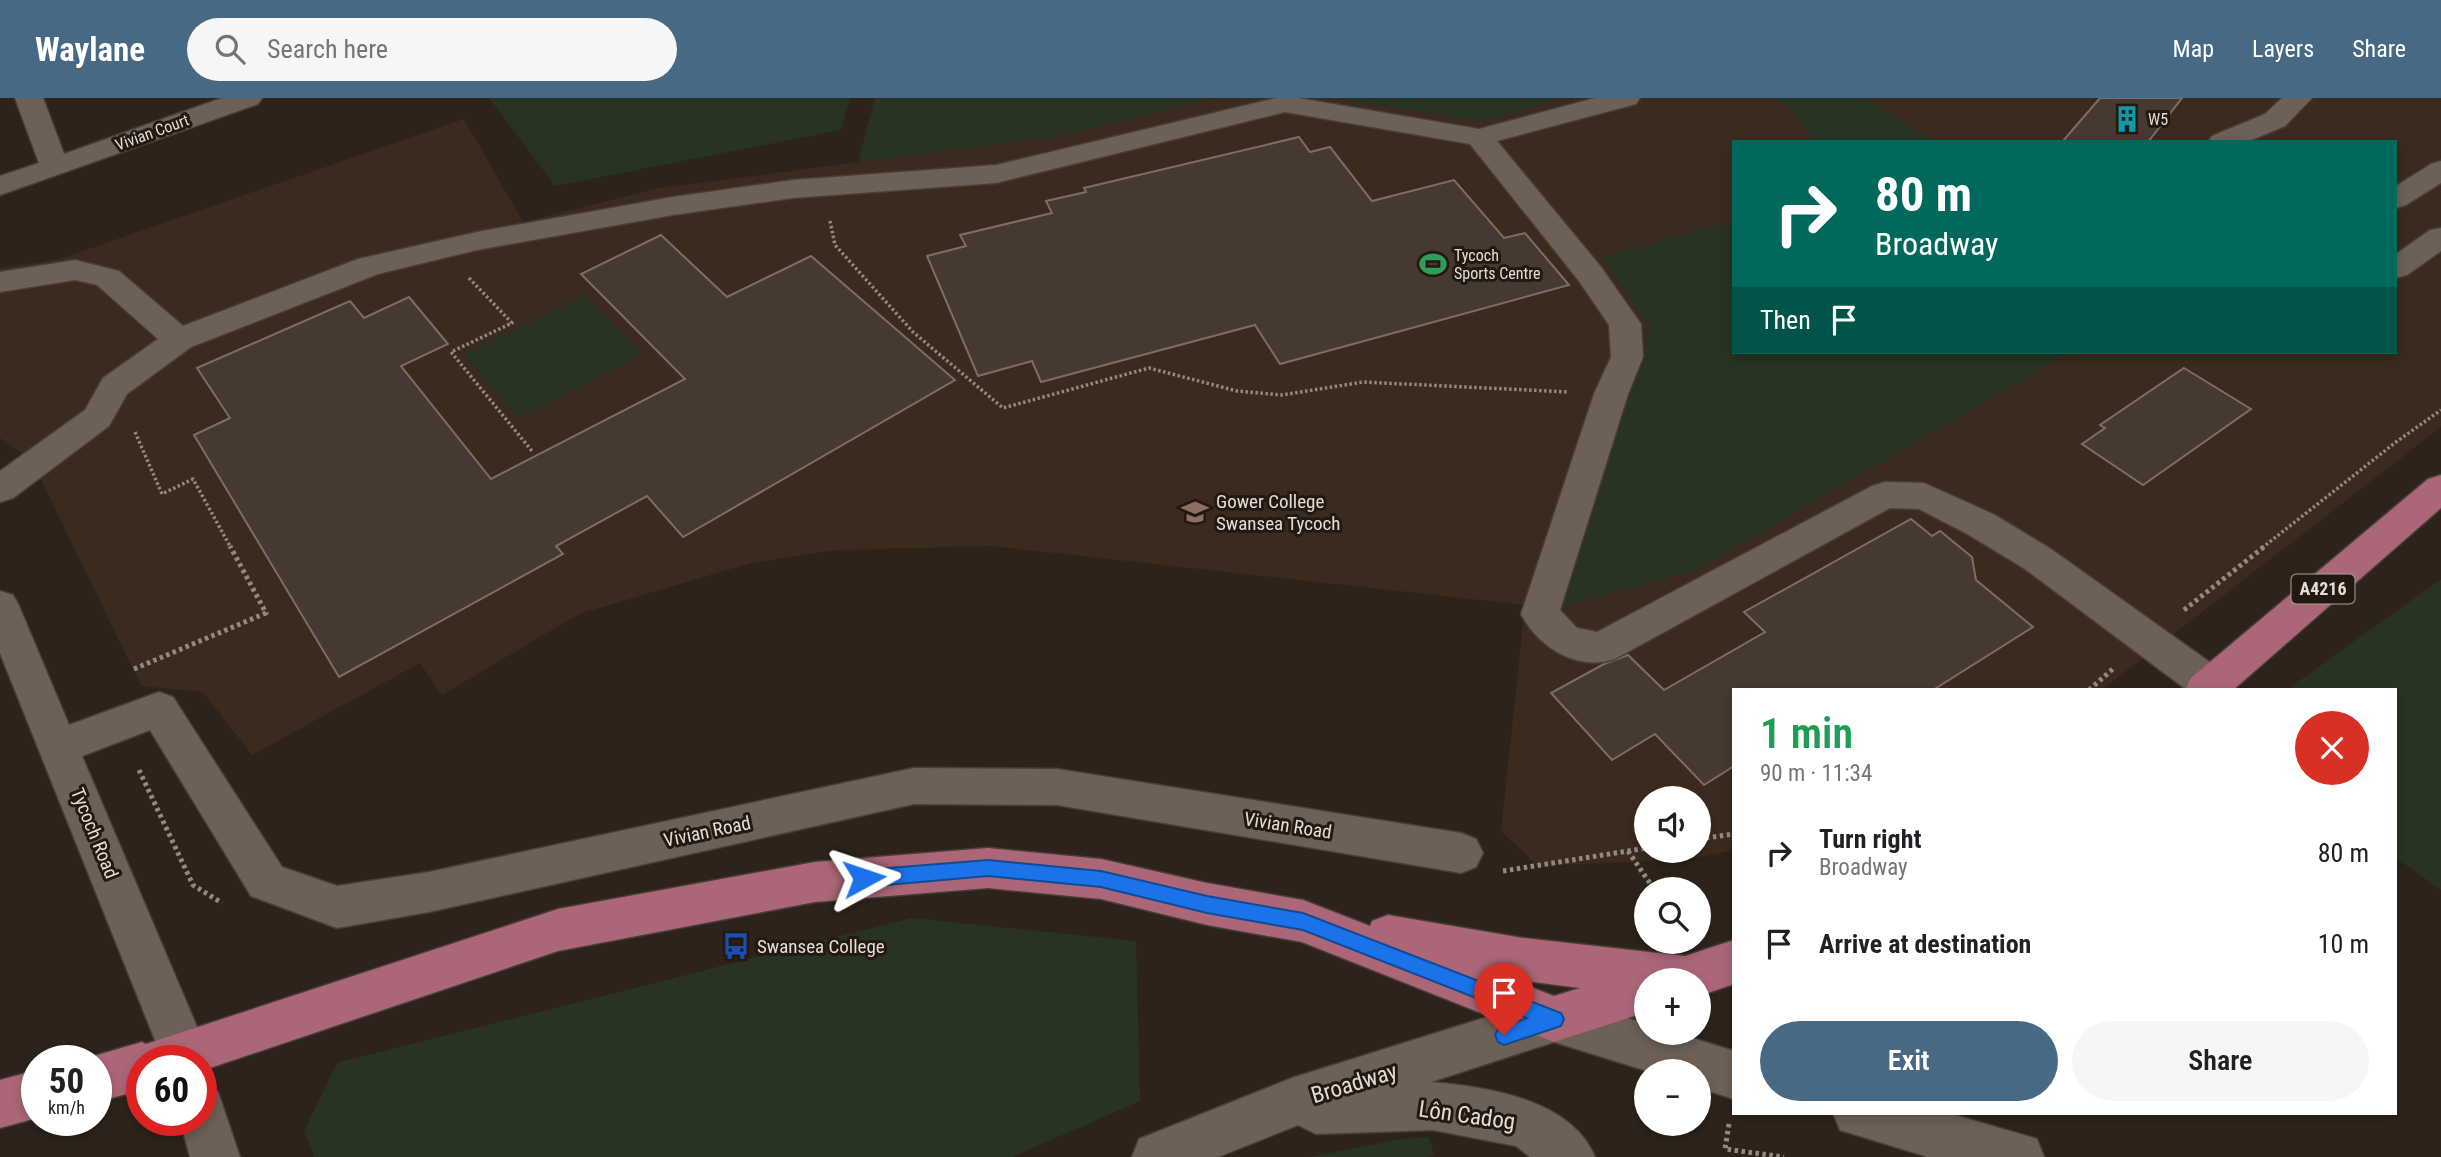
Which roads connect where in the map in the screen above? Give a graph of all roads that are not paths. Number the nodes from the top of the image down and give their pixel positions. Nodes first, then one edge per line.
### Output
1 (29, 98) edge
2 (248, 98) edge
3 (1626, 98) edge
4 (2298, 98) edge
5 (1479, 137) junction
6 (2227, 140) edge
7 (55, 167) junction
8 (2441, 170) edge
9 (0, 186) edge
10 (2397, 198) edge
11 (2441, 237) edge
12 (2397, 267) edge
13 (0, 282) edge
14 (180, 339) junction
15 (2441, 488) edge
16 (0, 489) edge
17 (0, 606) edge
18 (2208, 687) edge
19 (59, 747) junction
20 (1461, 853) dead end
21 (1303, 921) junction
22 (1732, 963) edge
23 (1711, 970) edge
24 (1634, 977) edge
25 (1634, 994) edge
26 (1554, 1019) junction
27 (164, 1045) edge
28 (214, 1045) edge
29 (1732, 1094) edge
30 (21, 1098) edge
31 (0, 1104) edge
32 (1269, 1111) junction
33 (1869, 1115) edge
34 (1936, 1126) edge
35 (209, 1136) edge
36 (215, 1157) edge
37 (1157, 1157) edge
38 (1570, 1157) edge
39 (2019, 1157) edge

1 - 7 street
2 - 7 street, Vivian Court
3 - 5 street
4 - 6 street
5 - 14 street
5 - 18 street
7 - 9 street, Vivian Court
8 - 10 street
11 - 12 street
13 - 14 street
14 - 16 street
15 - 18 main road, A4216
17 - 19 street, Tycoch Road
19 - 20 street, Vivian Road
19 - 27 street, Tycoch Road
21 - 24 main road
21 - 26 main road
21 - 28 main road
22 - 23 main road
25 - 26 main road
26 - 29 street
26 - 32 street, Broadway
30 - 31 main road
32 - 37 street, Broadway
32 - 38 street, Lôn Cadog
33 - 34 street
34 - 39 street
35 - 36 street

